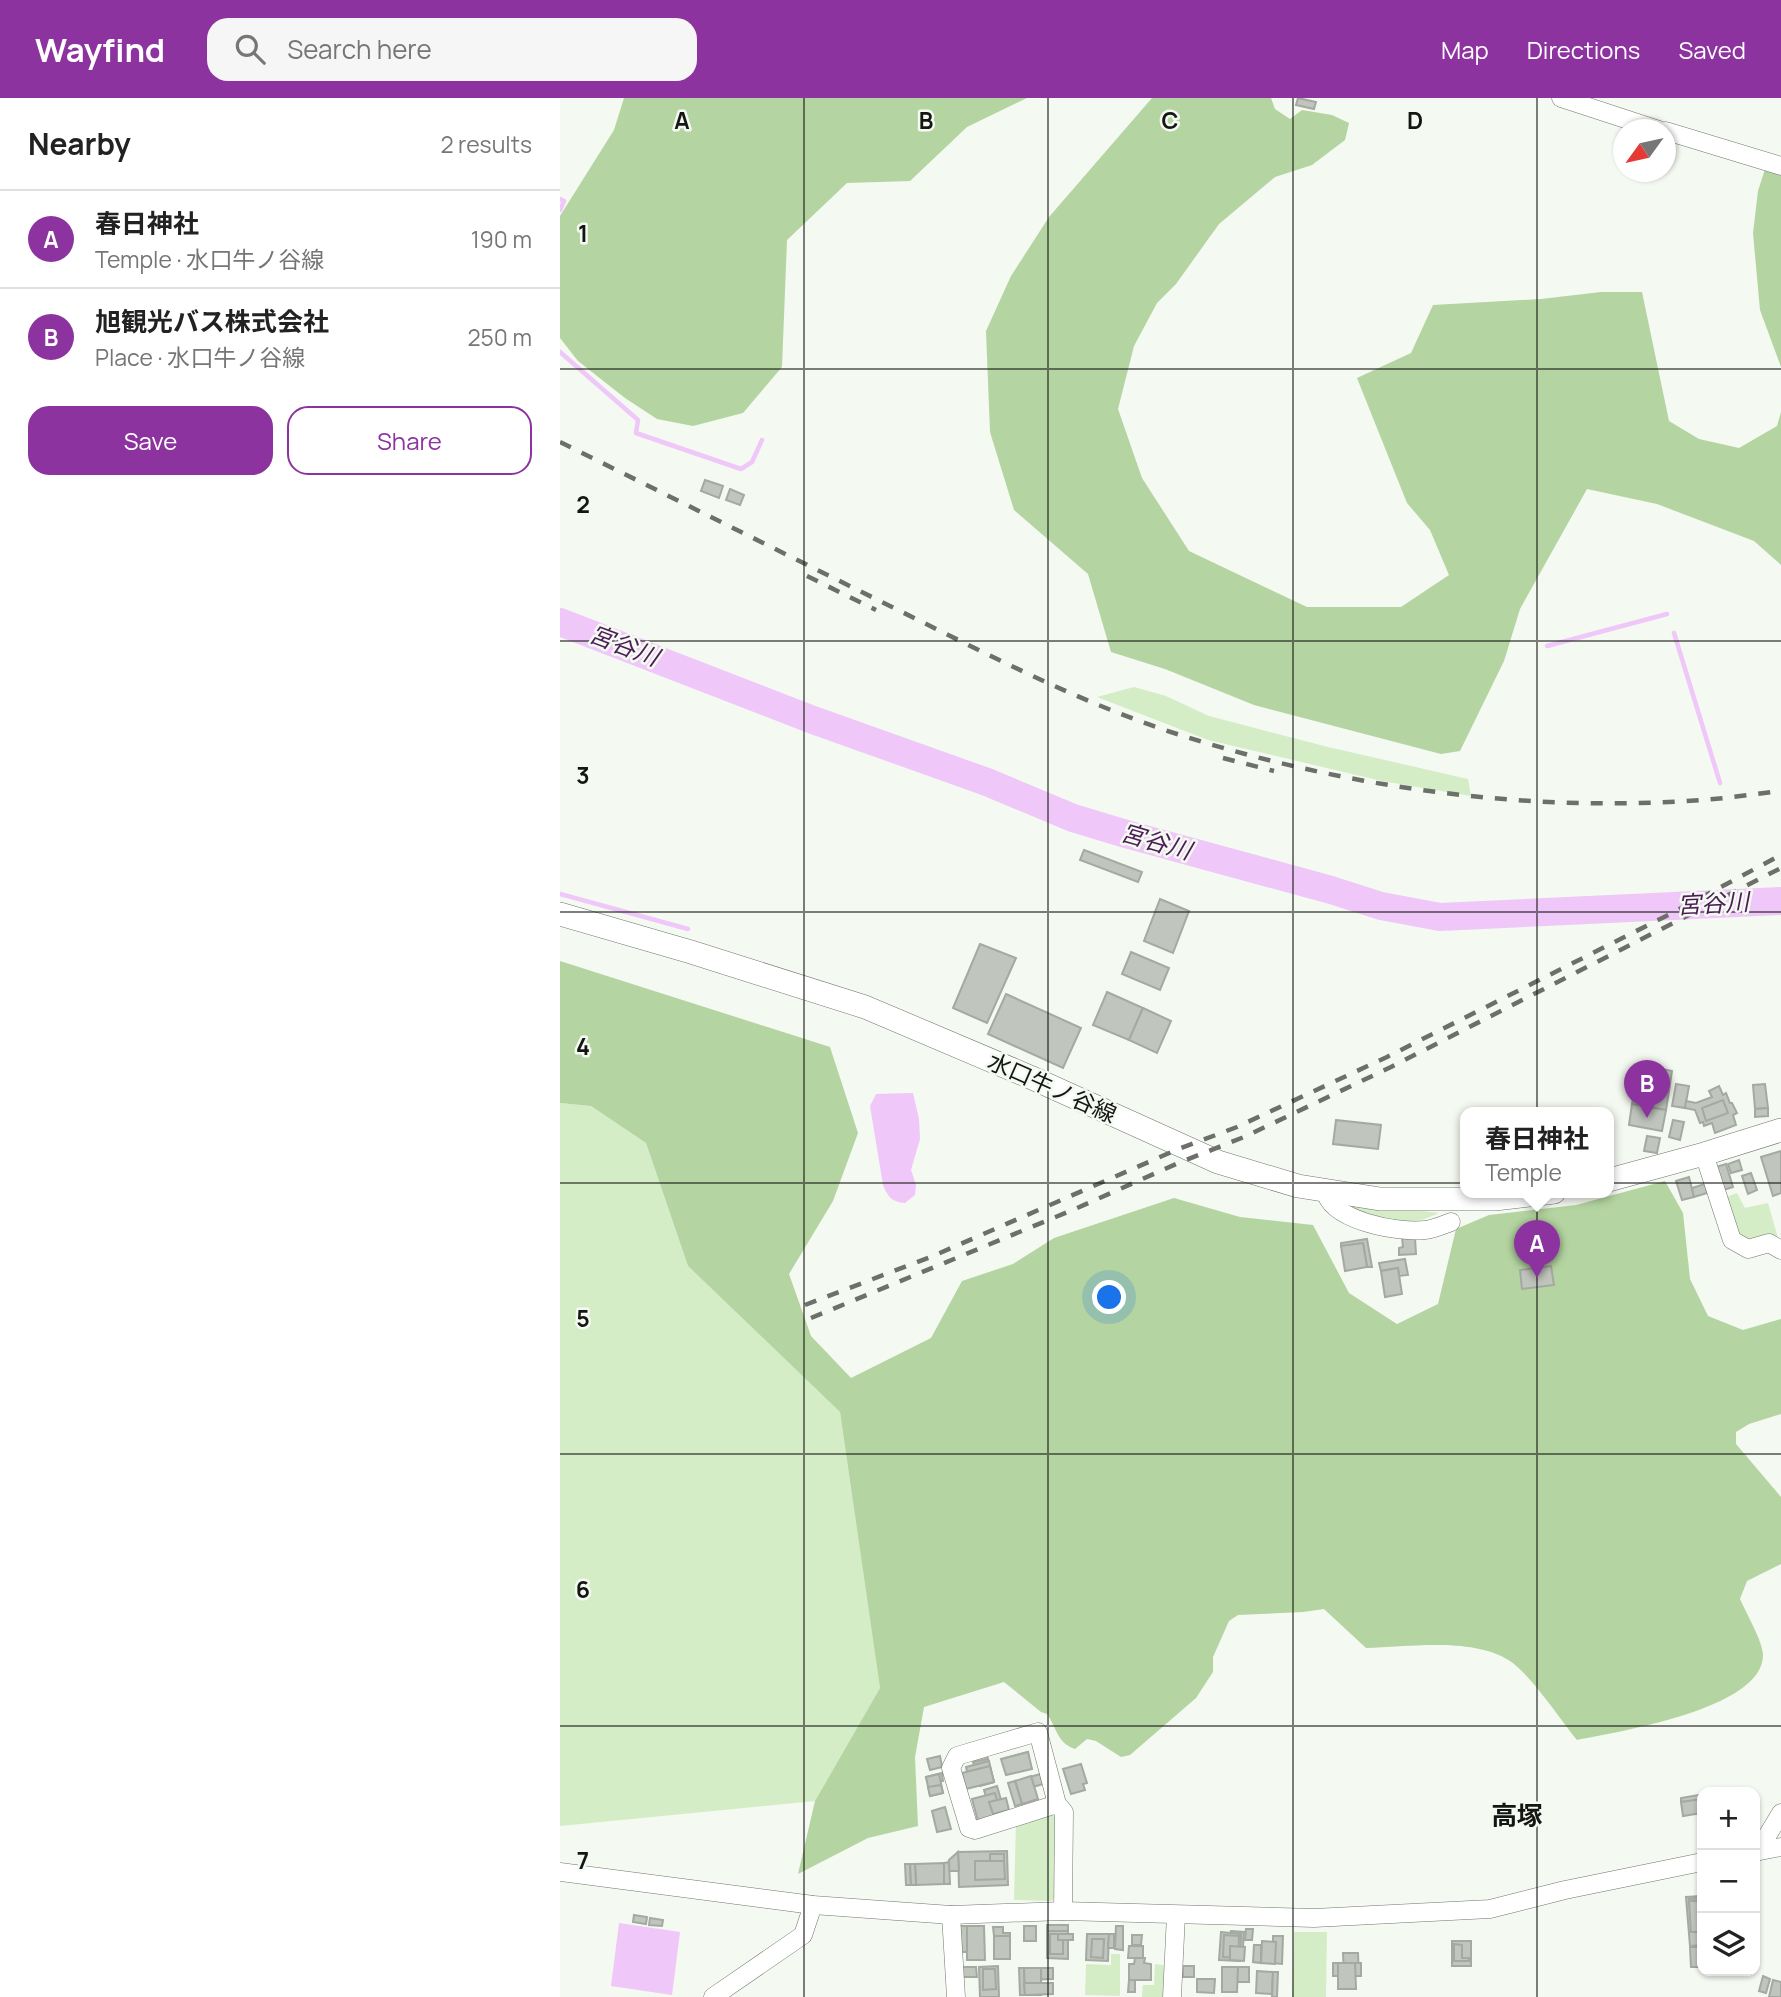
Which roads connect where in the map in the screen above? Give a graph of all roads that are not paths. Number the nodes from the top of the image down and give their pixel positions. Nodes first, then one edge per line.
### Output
1 (1560, 98) edge
2 (1625, 119) edge
3 (1676, 134) edge
4 (1781, 166) edge
5 (560, 914) edge
6 (1781, 1130) edge
7 (1704, 1154) junction
8 (1614, 1179) edge
9 (1325, 1190) junction
10 (1503, 1198) edge
11 (1451, 1222) dead end
12 (1781, 1251) edge
13 (1057, 1804) junction
14 (1781, 1813) edge
15 (1781, 1847) edge
16 (1757, 1850) edge
17 (1760, 1851) edge
18 (1697, 1863) edge
19 (560, 1872) edge
20 (813, 1905) junction
21 (1063, 1911) junction
22 (1176, 1914) junction
23 (951, 1915) junction
24 (713, 1997) edge
25 (957, 1997) edge
26 (1172, 1997) edge

1 - 2 street
3 - 4 street
5 - 9 main road, 水口牛ノ谷線
6 - 7 main road
7 - 8 main road
7 - 12 street
9 - 10 main road, 水口牛ノ谷線
9 - 11 street
13 - 13 street
13 - 21 street
14 - 16 street
15 - 17 street
18 - 22 street
19 - 20 street
20 - 23 street
20 - 24 street
21 - 22 street
21 - 23 street
22 - 26 street
23 - 25 street

